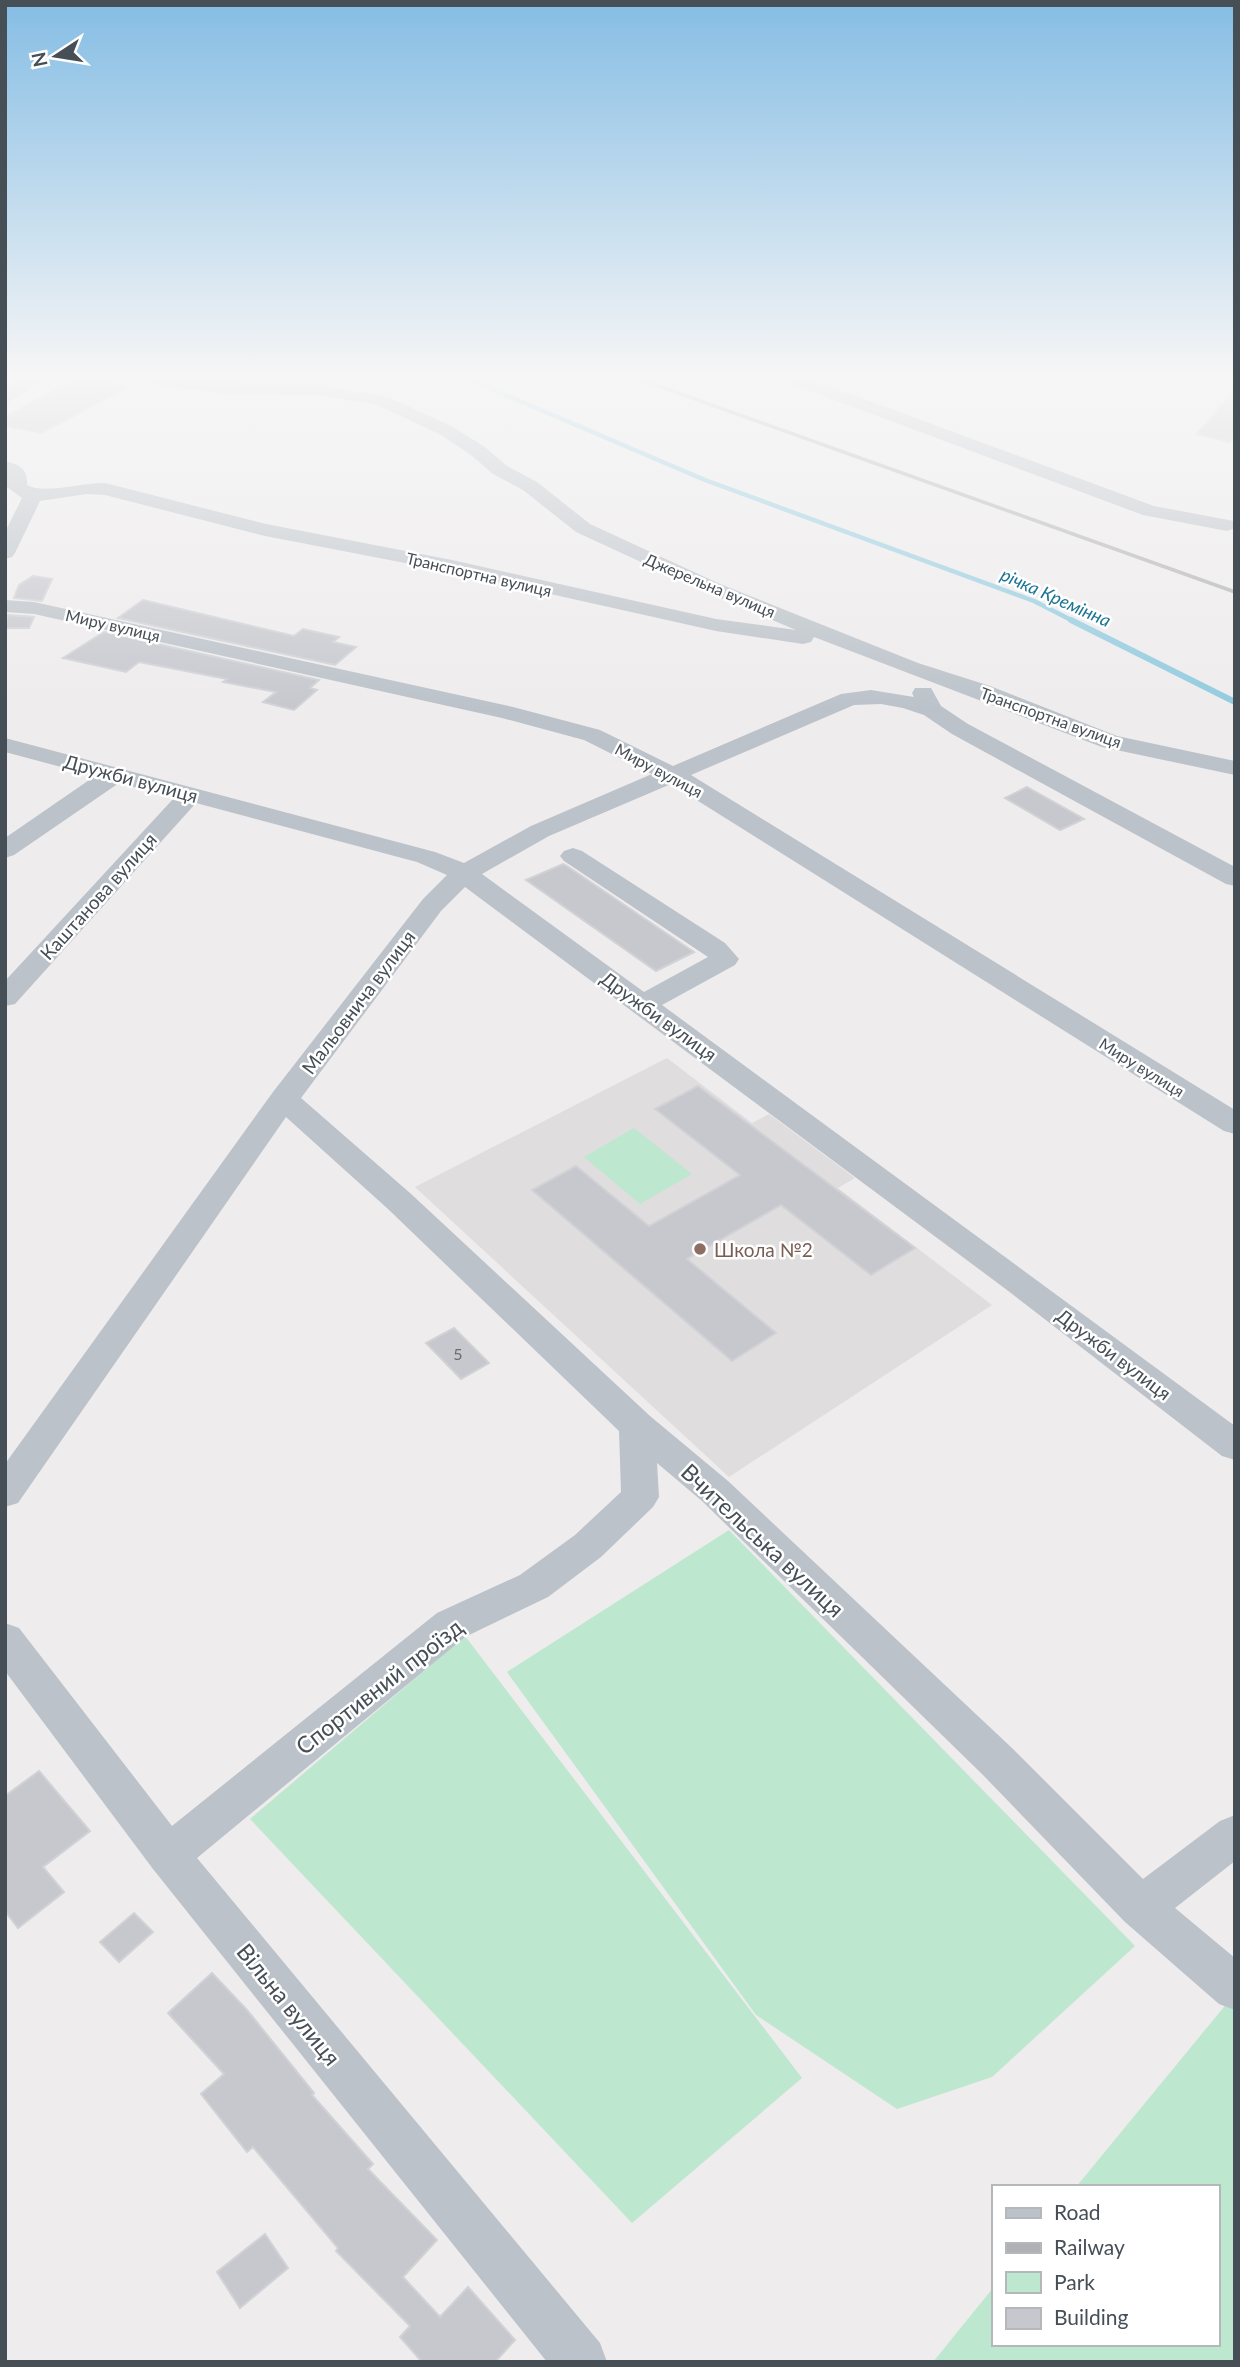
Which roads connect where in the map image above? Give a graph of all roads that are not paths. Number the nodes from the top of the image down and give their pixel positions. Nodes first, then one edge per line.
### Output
1 (39, 489) edge
2 (100, 489) edge
3 (164, 489) edge
4 (534, 489) edge
5 (1092, 489) edge
6 (18, 490) edge
7 (1235, 505) edge
8 (273, 511) dead end
9 (1231, 532) edge
10 (391, 534) dead end
11 (5, 553) edge
12 (452, 566) junction
13 (5, 607) edge
14 (850, 643) junction
15 (910, 668) junction
16 (932, 710) junction
17 (5, 745) edge
18 (1235, 768) edge
19 (115, 774) junction
20 (673, 775) junction
21 (191, 794) junction
22 (5, 850) edge
23 (573, 856) dead end
24 (463, 874) junction
25 (1235, 878) edge
26 (5, 998) edge
27 (643, 1004) junction
28 (284, 1099) junction
29 (1235, 1124) edge
30 (637, 1426) junction
31 (1235, 1446) edge
32 (5, 1493) edge
33 (5, 1640) edge
34 (1235, 1835) edge
35 (168, 1855) junction
36 (1141, 1907) junction
37 (1235, 1988) edge
38 (582, 2362) edge

1 - 6 street, Транспортна вулиця
2 - 12 street, Транспортна вулиця
3 - 8 street
4 - 14 street, Джерельна вулиця
5 - 9 street
6 - 11 street
7 - 9 street
10 - 12 street
12 - 14 street, Транспортна вулиця
13 - 20 street, Миру вулиця
14 - 15 street, Джерельна вулиця
15 - 16 street
15 - 18 street, Транспортна вулиця
16 - 20 street, Мальовнича вулиця
16 - 25 street
17 - 19 street, Дружби вулиця
19 - 21 street, Дружби вулиця
19 - 22 street
20 - 24 street, Мальовнича вулиця
20 - 29 street, Миру вулиця
21 - 24 street, Дружби вулиця
21 - 26 street, Каштанова вулиця
23 - 27 street
24 - 27 street, Дружби вулиця
24 - 28 street, Мальовнича вулиця
27 - 31 street, Дружби вулиця
28 - 30 street, Вчительська вулиця
28 - 32 street, Мальовнича вулиця
30 - 35 street, Спортивний проїзд
30 - 36 street, Вчительська вулиця
33 - 35 street, Вільна вулиця
34 - 36 street
35 - 38 street, Вільна вулиця
36 - 37 street, Вчительська вулиця

